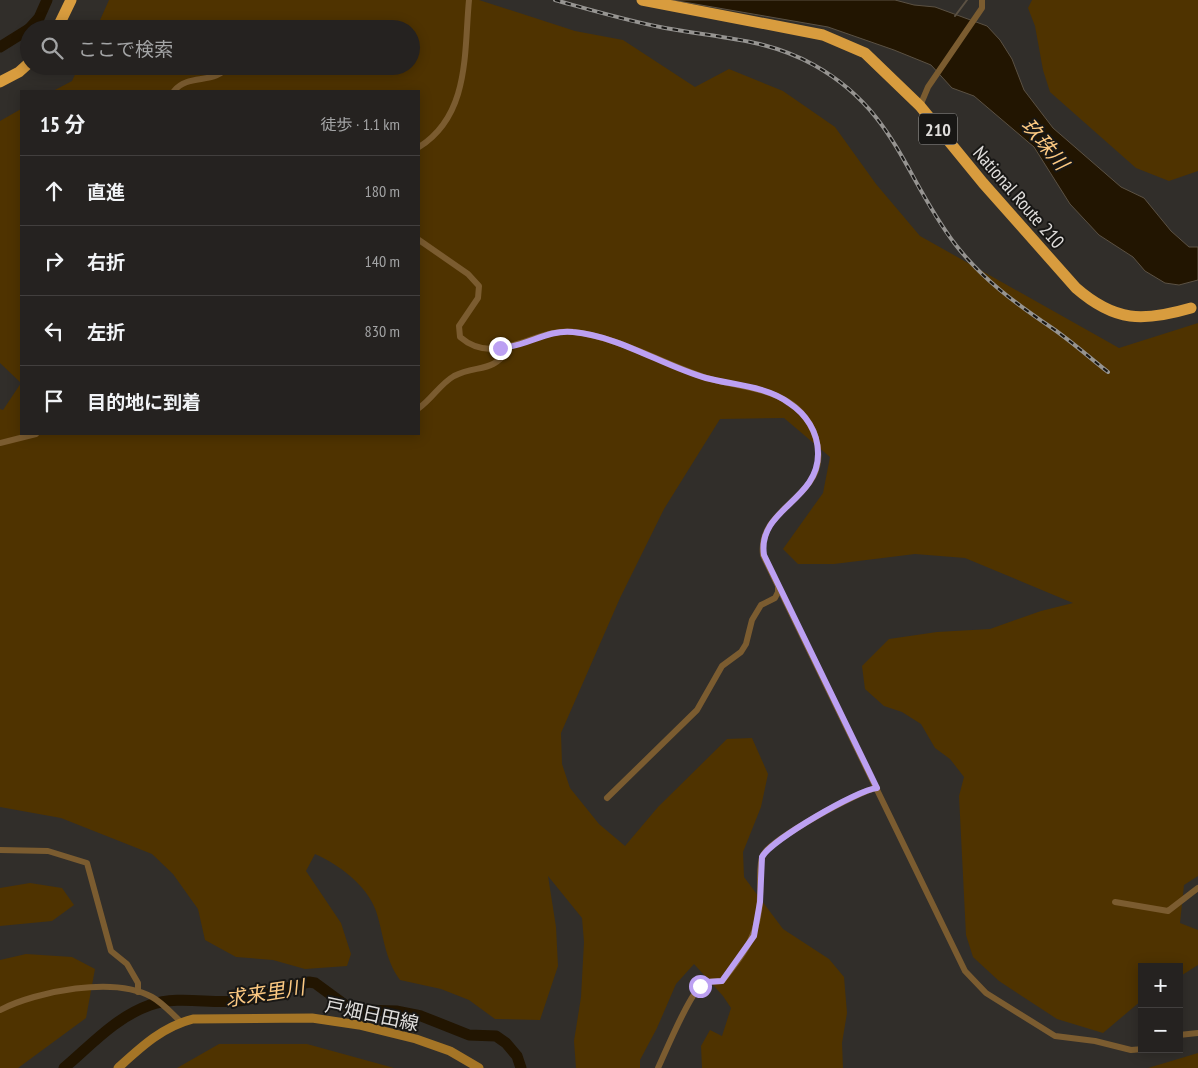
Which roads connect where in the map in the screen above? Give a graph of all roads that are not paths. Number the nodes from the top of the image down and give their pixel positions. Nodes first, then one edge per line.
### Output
1 (71, 0) edge
2 (469, 0) edge
3 (642, 0) edge
4 (982, 0) edge
5 (61, 20) edge
6 (20, 71) edge
7 (217, 75) edge
8 (0, 82) edge
9 (176, 90) edge
10 (920, 106) junction
11 (420, 146) edge
12 (420, 241) edge
13 (1191, 308) dead end
14 (509, 348) junction
15 (420, 407) edge
16 (32, 435) edge
17 (0, 443) edge
18 (778, 584) junction
19 (877, 788) junction
20 (607, 798) dead end
21 (0, 850) edge
22 (1198, 888) edge
23 (1115, 902) dead end
24 (138, 992) junction
25 (0, 1010) edge
26 (181, 1022) junction
27 (1198, 1033) edge
28 (1183, 1035) edge
29 (1138, 1049) edge
30 (118, 1068) edge
31 (480, 1068) edge
32 (658, 1068) edge

1 - 5 highway
2 - 11 street
3 - 10 highway, National Route 210 / 210
4 - 10 street
6 - 8 highway
7 - 9 street
10 - 13 highway, National Route 210 / 210
12 - 14 street
14 - 15 street
14 - 18 street
16 - 17 street
18 - 19 street
18 - 20 street
19 - 29 street
19 - 32 street
21 - 24 street
22 - 23 street
24 - 25 street
24 - 26 street
26 - 30 main road, 戸畑日田線
26 - 31 main road, 戸畑日田線
27 - 28 street

